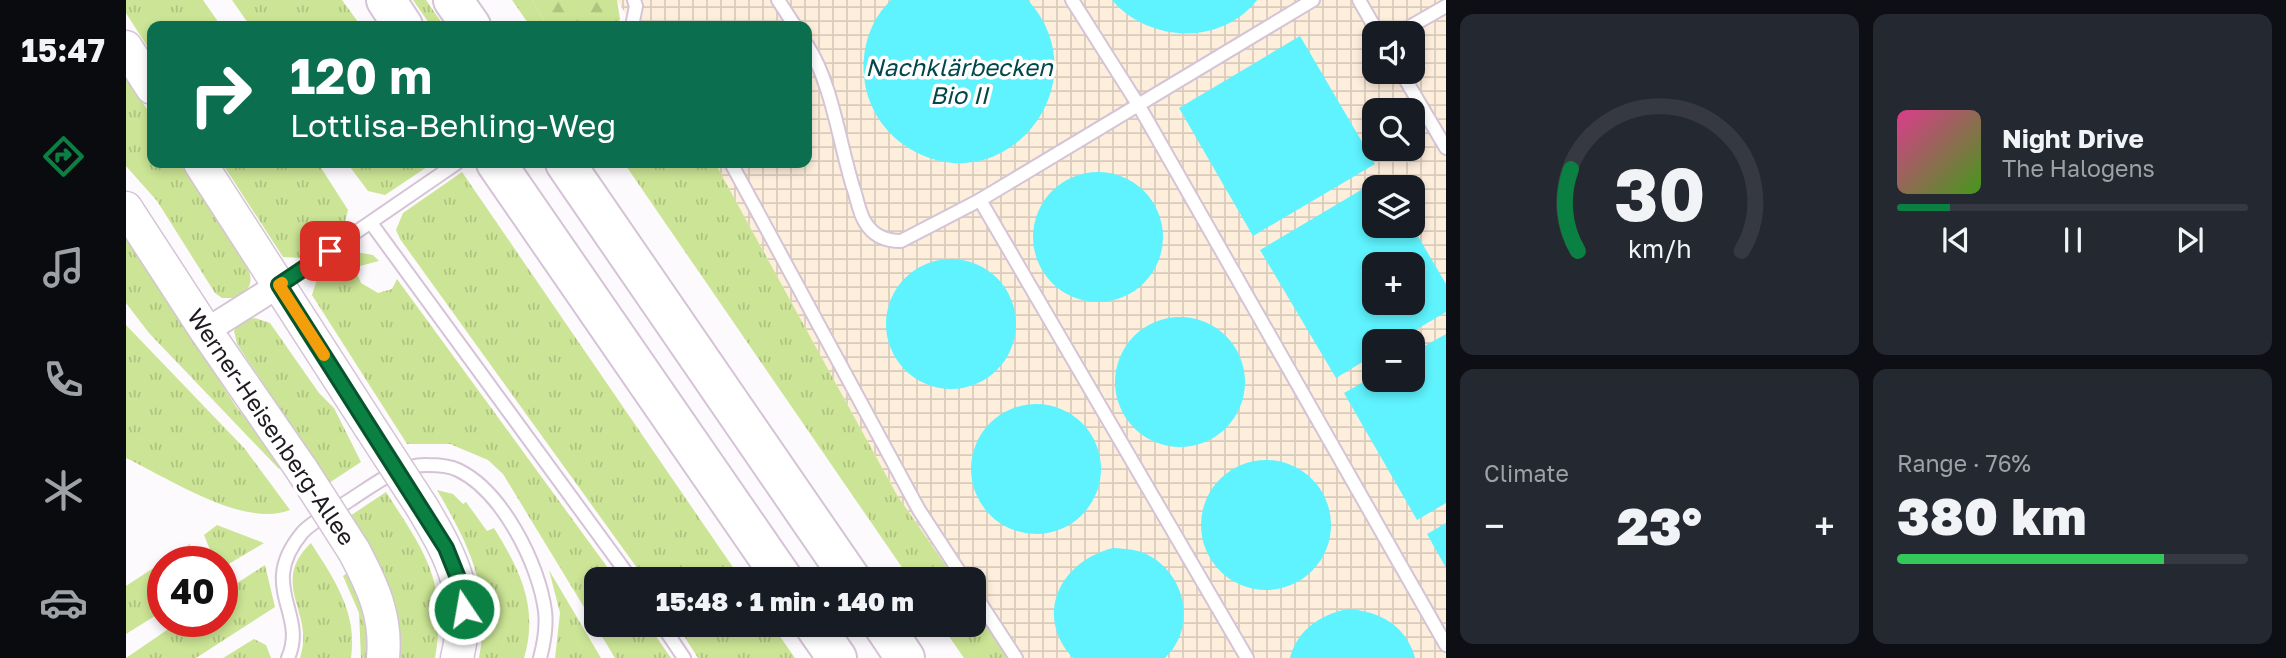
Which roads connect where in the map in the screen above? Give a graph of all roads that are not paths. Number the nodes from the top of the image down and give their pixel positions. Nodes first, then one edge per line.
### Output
1 (386, 0) edge
2 (453, 0) edge
3 (634, 0) edge
4 (778, 0) edge
5 (1072, 0) edge
6 (1312, 0) edge
7 (1359, 0) edge
8 (1446, 6) edge
9 (400, 21) edge
10 (468, 21) edge
11 (633, 21) edge
12 (792, 21) edge
13 (1371, 21) edge
14 (1420, 21) edge
15 (126, 47) edge
16 (812, 52) edge
17 (147, 80) edge
18 (1408, 84) edge
19 (1139, 106) junction
20 (1446, 148) edge
21 (203, 168) edge
22 (449, 168) edge
23 (499, 168) edge
24 (568, 168) edge
25 (734, 168) edge
26 (980, 200) junction
27 (126, 208) edge
28 (371, 223) junction
29 (279, 285) junction
30 (206, 331) junction
31 (622, 567) edge
32 (775, 567) edge
33 (844, 567) edge
34 (956, 567) edge
35 (986, 612) edge
36 (670, 637) edge
37 (822, 637) edge
38 (891, 637) edge
39 (1446, 645) edge
40 (288, 658) edge
41 (383, 658) edge
42 (457, 658) edge
43 (540, 658) edge
44 (684, 658) edge
45 (837, 658) edge
46 (905, 658) edge
47 (1016, 658) edge
48 (1247, 658) edge

1 - 9 highway
2 - 10 highway
3 - 11 lane
4 - 12 lane
5 - 19 lane
6 - 19 lane
7 - 13 lane
8 - 14 lane
15 - 17 street
16 - 26 lane
18 - 20 lane
19 - 26 lane
19 - 39 lane
21 - 29 street
22 - 28 lane
23 - 32 highway
24 - 33 highway
25 - 34 lane
26 - 48 lane
27 - 30 street, Werner-Heisenberg-Allee
28 - 29 lane
28 - 31 lane
29 - 30 street
29 - 42 street, bridge
30 - 41 street, Werner-Heisenberg-Allee, bridge
35 - 47 lane
36 - 44 lane
37 - 45 highway
38 - 46 highway
40 - 43 lane

